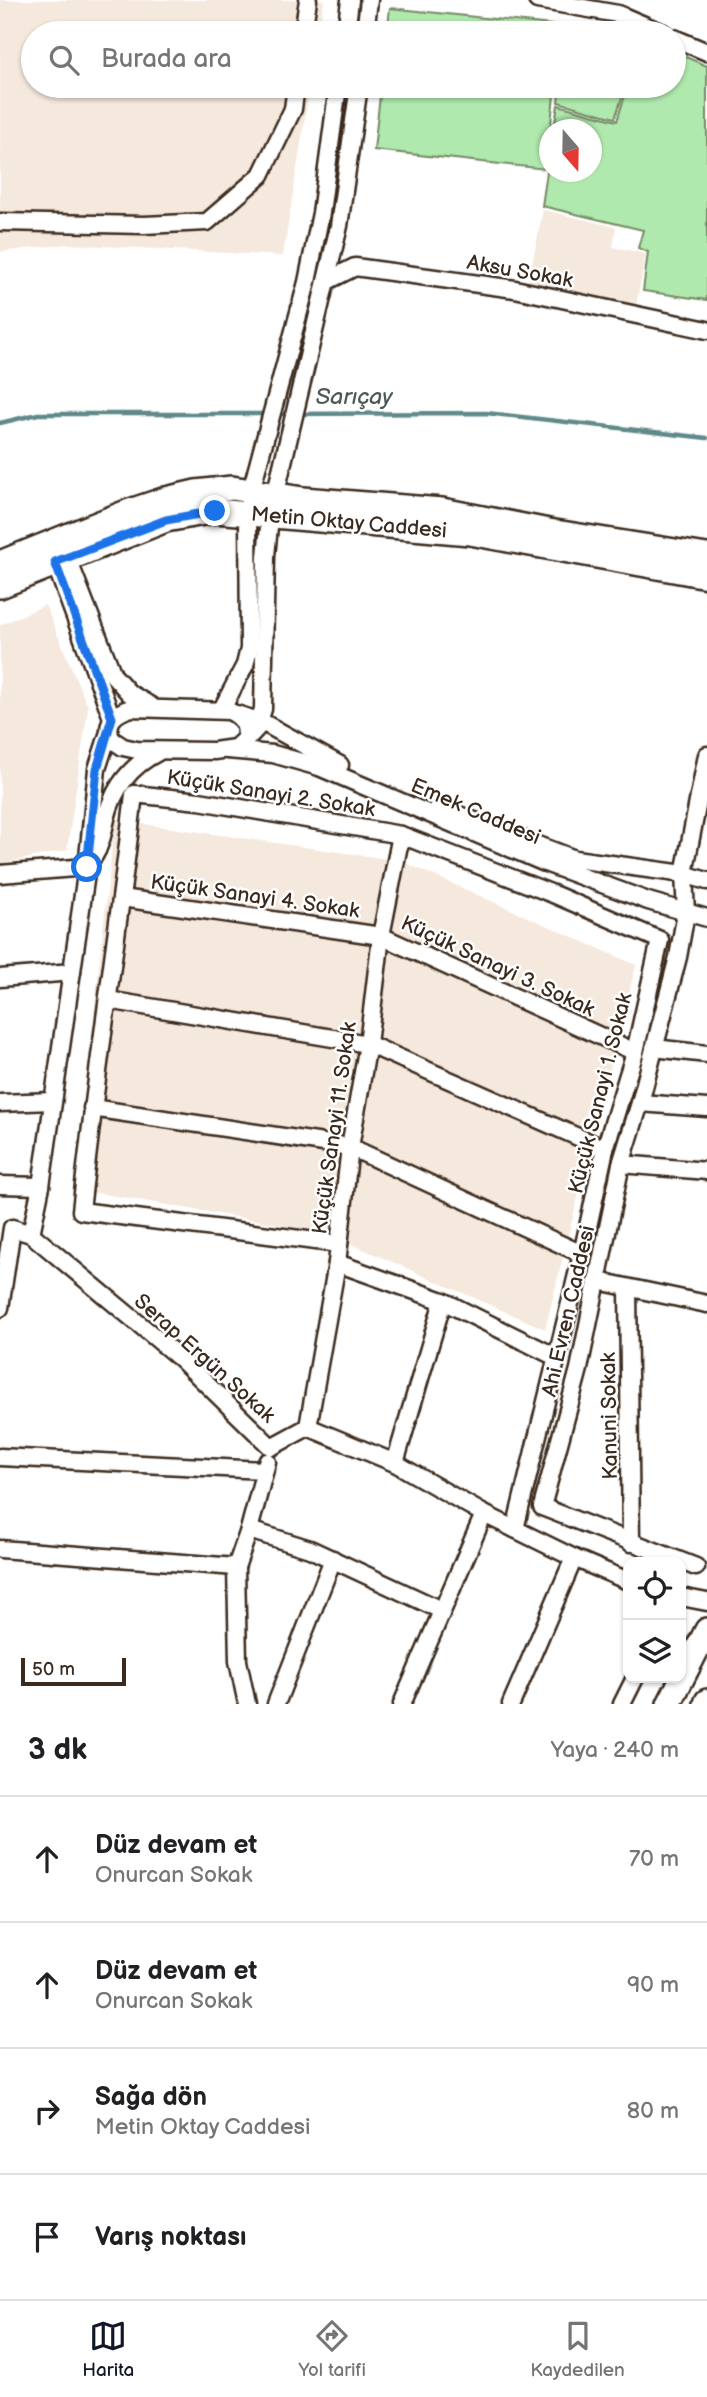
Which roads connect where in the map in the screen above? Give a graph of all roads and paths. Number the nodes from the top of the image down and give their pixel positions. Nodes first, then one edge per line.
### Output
1 (307, 0) edge
2 (350, 0) edge
3 (369, 0) edge
4 (537, 0) edge
5 (620, 7) edge
6 (304, 21) edge
7 (347, 21) edge
8 (366, 21) edge
9 (643, 21) edge
10 (686, 43) edge
11 (707, 52) edge
12 (294, 98) edge
13 (336, 98) edge
14 (357, 98) edge
15 (0, 222) edge
16 (327, 281) junction
17 (707, 330) edge
18 (251, 496) junction
19 (274, 499) junction
20 (707, 556) edge
21 (61, 561) junction
22 (0, 563) edge
23 (707, 576) edge
24 (0, 586) edge
25 (153, 707) junction
26 (229, 712) junction
27 (259, 722) junction
28 (110, 725) junction
29 (234, 747) junction
30 (162, 751) junction
31 (707, 755) edge
32 (401, 835) junction
33 (87, 867) junction
34 (0, 874) edge
35 (684, 874) junction
36 (707, 881) edge
37 (122, 898) junction
38 (686, 913) junction
39 (707, 918) edge
40 (381, 936) junction
41 (72, 972) junction
42 (0, 978) edge
43 (108, 1000) junction
44 (368, 1044) junction
45 (654, 1048) junction
46 (635, 1052) junction
47 (707, 1054) edge
48 (53, 1101) junction
49 (0, 1103) edge
50 (640, 1103) junction
51 (92, 1108) junction
52 (707, 1108) edge
53 (351, 1147) junction
54 (605, 1149) junction
55 (621, 1164) junction
56 (707, 1171) edge
57 (0, 1185) edge
58 (41, 1186) junction
59 (6, 1230) edge
60 (30, 1234) junction
61 (339, 1244) junction
62 (582, 1254) junction
63 (337, 1263) junction
64 (598, 1280) junction
65 (628, 1288) junction
66 (443, 1301) junction
67 (707, 1304) edge
68 (0, 1308) edge
69 (558, 1358) junction
70 (308, 1427) junction
71 (271, 1447) junction
72 (0, 1457) edge
73 (395, 1462) junction
74 (264, 1470) junction
75 (484, 1514) junction
76 (515, 1529) junction
77 (249, 1530) junction
78 (631, 1543) junction
79 (0, 1549) edge
80 (574, 1558) junction
81 (333, 1559) junction
82 (236, 1567) junction
83 (696, 1567) dead end
84 (623, 1579) edge
85 (686, 1598) edge
86 (707, 1602) edge
87 (441, 1609) junction
88 (707, 1630) edge
89 (632, 1683) edge
90 (247, 1704) edge
91 (276, 1704) edge
92 (402, 1704) edge
93 (511, 1704) edge
94 (622, 1704) edge
95 (670, 1704) edge

1 - 6 street
2 - 7 street
3 - 8 street
4 - 5 street
5 - 9 street
10 - 11 street
12 - 15 street
13 - 18 street
14 - 16 street
16 - 17 street, Aksu Sokak
16 - 19 street
18 - 19 main road, Metin Oktay Caddesi
18 - 21 main road, Metin Oktay Caddesi
18 - 22 main road, Metin Oktay Caddesi
18 - 26 street
19 - 20 main road, Metin Oktay Caddesi
19 - 23 main road, Metin Oktay Caddesi
19 - 27 street
21 - 24 main road, Metin Oktay Caddesi
21 - 25 street
21 - 28 street
25 - 26 street
25 - 28 street
26 - 27 street
26 - 29 street
27 - 29 street
27 - 35 street
28 - 30 street, Emek Caddesi
28 - 33 street
29 - 30 street, Emek Caddesi
29 - 38 street, Emek Caddesi
30 - 33 street
31 - 35 street, Ahi Evren Caddesi
32 - 37 street, Küçük Sanayi 2. Sokak
32 - 40 street, Küçük Sanayi 11. Sokak
32 - 46 street, Küçük Sanayi 1. Sokak
33 - 34 street
33 - 41 street
35 - 36 street
35 - 38 street, Ahi Evren Caddesi
37 - 40 street, Küçük Sanayi 4. Sokak
37 - 43 street
38 - 39 street, Emek Caddesi
38 - 45 street, Ahi Evren Caddesi
40 - 44 street, Küçük Sanayi 11. Sokak
40 - 46 street, Küçük Sanayi 3. Sokak
41 - 42 street
41 - 48 street
43 - 44 street
43 - 51 street
44 - 53 street, Küçük Sanayi 11. Sokak
44 - 54 street
45 - 47 street
45 - 50 street, Ahi Evren Caddesi
46 - 54 street, Küçük Sanayi 1. Sokak
48 - 49 street
48 - 58 street
50 - 52 street
50 - 55 street, Ahi Evren Caddesi
51 - 53 street
51 - 61 street
53 - 61 street, Küçük Sanayi 11. Sokak
53 - 62 street
54 - 62 street, Küçük Sanayi 1. Sokak
55 - 56 street
55 - 64 street, Ahi Evren Caddesi
57 - 58 street
58 - 60 street
59 - 60 street
59 - 68 street
60 - 71 street, Serap Ergün Sokak
61 - 63 street, Küçük Sanayi 11. Sokak
62 - 69 street, Küçük Sanayi 1. Sokak
63 - 66 street
63 - 70 street, Küçük Sanayi 11. Sokak
64 - 65 street
64 - 78 street, Ahi Evren Caddesi
65 - 67 street
65 - 78 street, Kanuni Sokak
66 - 69 street
66 - 73 street
69 - 76 street, Küçük Sanayi 1. Sokak
70 - 71 street, Serap Ergün Sokak
70 - 73 street
71 - 74 street
72 - 74 street
73 - 75 street
74 - 77 street
75 - 76 street
75 - 87 street
76 - 80 street
77 - 81 street
77 - 82 street
78 - 83 street
79 - 82 street
80 - 84 street
80 - 93 street
81 - 87 street
81 - 91 street
82 - 90 street
85 - 86 street
87 - 92 street
88 - 95 main road
89 - 94 street

